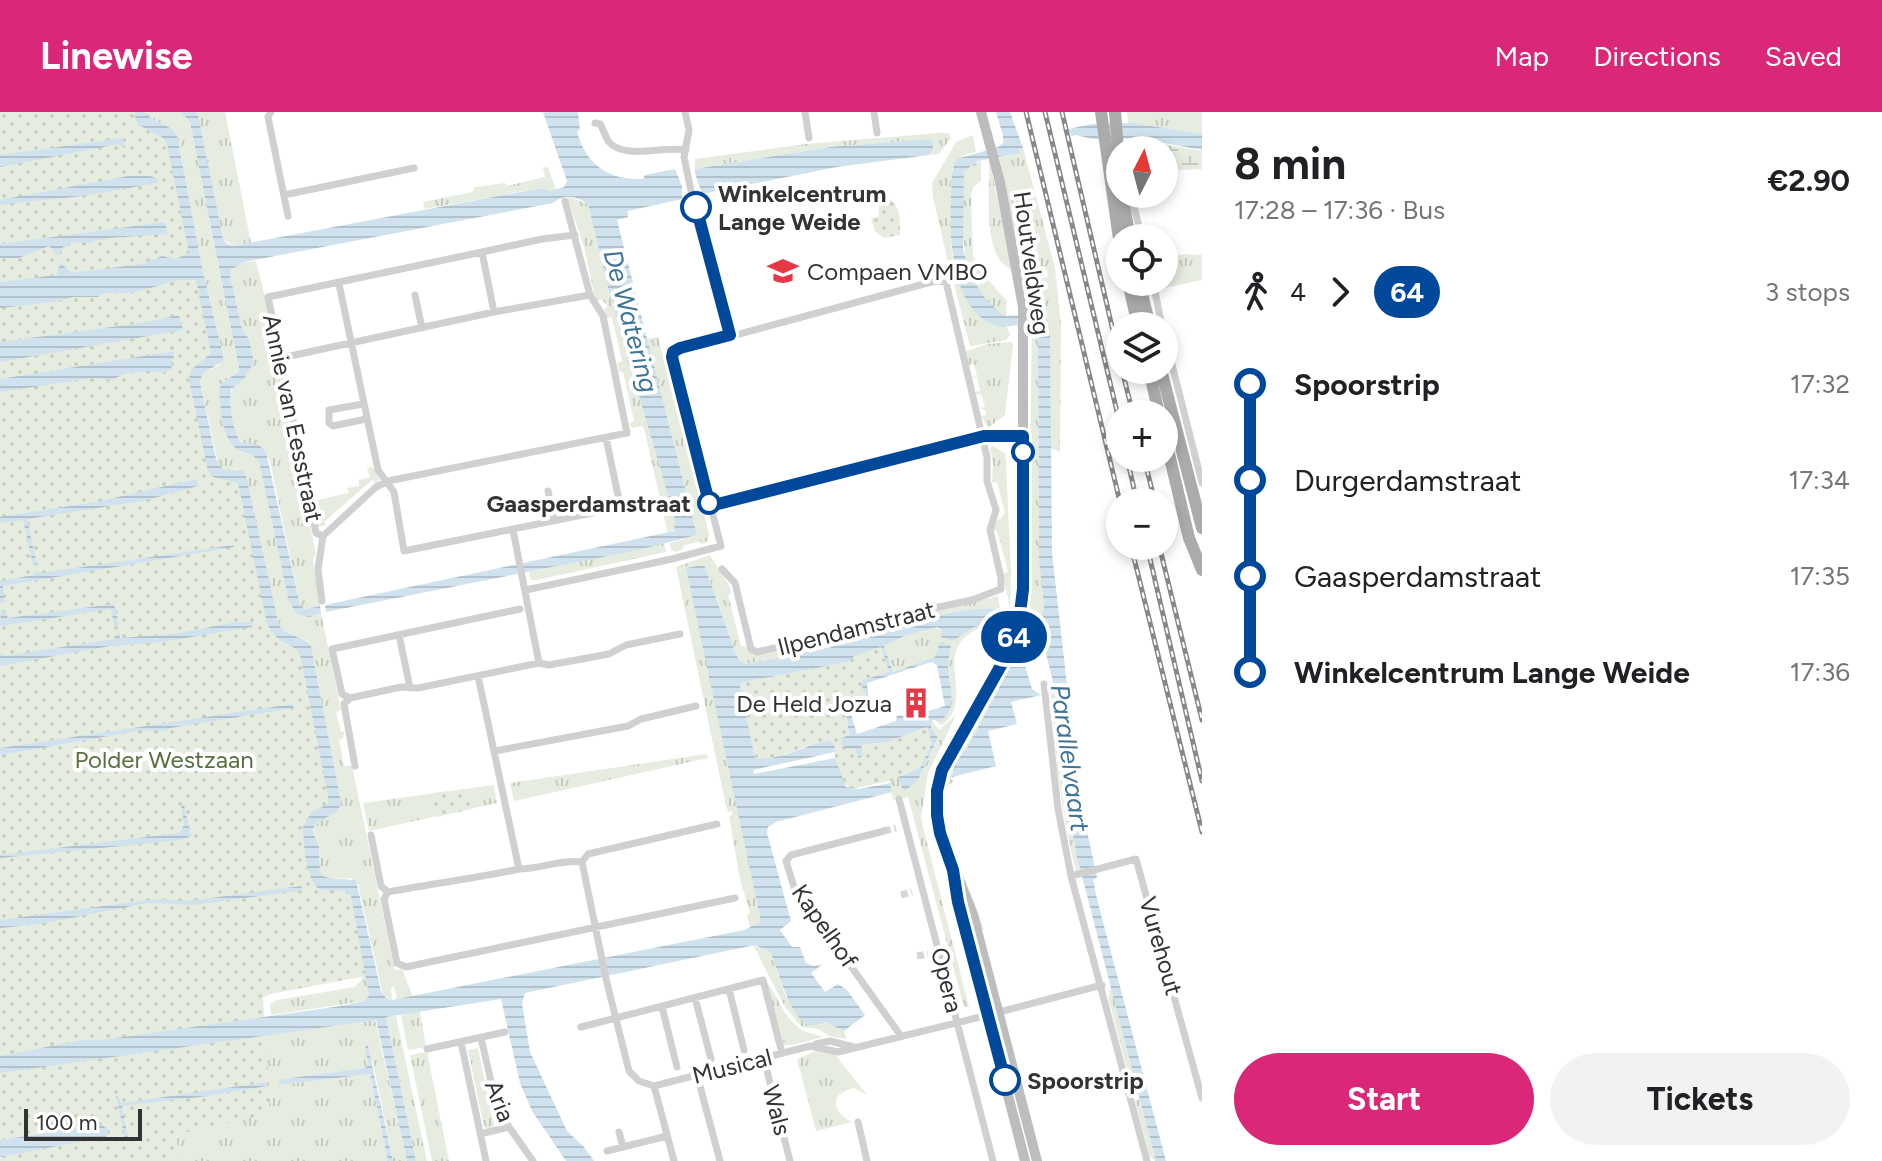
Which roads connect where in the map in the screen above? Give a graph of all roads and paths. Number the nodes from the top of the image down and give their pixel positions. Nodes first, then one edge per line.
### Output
1 (271, 112) edge
2 (685, 112) edge
3 (805, 112) edge
4 (874, 112) edge
5 (1101, 112) edge
6 (1115, 112) edge
7 (983, 115) edge
8 (595, 123) dead end
9 (877, 133) dead end
10 (1107, 136) edge
11 (1113, 136) edge
12 (809, 138) dead end
13 (686, 150) junction
14 (414, 168) dead end
15 (284, 195) junction
16 (565, 201) dead end
17 (288, 216) dead end
18 (575, 235) junction
19 (482, 252) junction
20 (339, 284) junction
21 (415, 295) dead end
22 (590, 295) junction
23 (494, 312) junction
24 (422, 328) junction
25 (730, 335) junction
26 (350, 344) junction
27 (281, 358) junction
28 (1164, 384) edge
29 (1177, 384) edge
30 (363, 404) junction
31 (366, 419) junction
32 (984, 436) junction
33 (1023, 436) junction
34 (606, 438) junction
35 (1177, 472) edge
36 (388, 481) junction
37 (1202, 483) edge
38 (548, 491) dead end
39 (710, 506) junction
40 (554, 521) junction
41 (513, 530) junction
42 (1198, 533) edge
43 (323, 536) junction
44 (722, 569) dead end
45 (1202, 570) edge
46 (526, 590) junction
47 (322, 601) dead end
48 (520, 609) dead end
49 (680, 634) dead end
50 (399, 635) junction
51 (539, 663) junction
52 (478, 676) junction
53 (1044, 684) dead end
54 (410, 688) junction
55 (350, 698) junction
56 (696, 706) dead end
57 (495, 751) junction
58 (355, 766) dead end
59 (1055, 785) junction
60 (1045, 787) dead end
61 (899, 799) dead end
62 (717, 824) dead end
63 (906, 825) junction
64 (896, 828) tunnel mouth
65 (884, 831) tunnel mouth
66 (371, 835) dead end
67 (1066, 847) junction
68 (1057, 850) dead end
69 (582, 862) junction
70 (519, 869) junction
71 (1075, 875) junction
72 (388, 892) junction
73 (735, 898) dead end
74 (595, 927) junction
75 (1102, 985) junction
76 (729, 989) junction
77 (695, 998) junction
78 (662, 1007) junction
79 (994, 1013) junction
80 (616, 1018) junction
81 (957, 1022) junction
82 (581, 1027) dead end
83 (505, 1032) dead end
84 (901, 1036) junction
85 (481, 1038) junction
86 (461, 1042) junction
87 (427, 1049) dead end
88 (744, 1050) dead end
89 (782, 1053) junction
90 (711, 1059) dead end
91 (764, 1059) junction
92 (677, 1067) dead end
93 (697, 1075) junction
94 (654, 1086) junction
95 (1202, 1098) edge
96 (858, 1122) dead end
97 (509, 1127) junction
98 (619, 1132) dead end
99 (480, 1134) junction
100 (667, 1136) junction
101 (623, 1147) junction
102 (607, 1151) dead end
103 (532, 1160) edge
104 (486, 1161) edge
105 (674, 1161) edge
106 (720, 1161) edge
107 (790, 1161) edge
108 (867, 1161) edge
109 (993, 1161) edge
110 (1025, 1161) edge
111 (1037, 1161) edge
112 (1147, 1161) edge

1 - 15 street
2 - 13 street
3 - 12 street
4 - 9 street
5 - 10 main road
6 - 11 main road
7 - 33 street, Houtveldweg
8 - 13 street
13 - 25 street
14 - 15 street
15 - 17 street
16 - 18 street
18 - 19 street
18 - 22 street
19 - 20 street
19 - 23 street
20 - 26 street
20 - 27 street, Annie van Eesstraat
21 - 24 street
22 - 23 street
22 - 34 street
23 - 24 street
24 - 26 street
25 - 32 street
25 - 39 street
26 - 27 street
26 - 30 street
27 - 43 street, Annie van Eesstraat
28 - 42 main road
29 - 37 street
30 - 31 street
30 - 31 street
31 - 36 street
32 - 33 street
32 - 39 street
32 - 44 street, Ilpendamstraat
33 - 79 street, Houtveldweg
34 - 36 street
34 - 40 street
35 - 42 main road
36 - 41 street
36 - 43 street, Annie van Eesstraat
38 - 40 street
39 - 46 street
40 - 41 street
41 - 46 street
42 - 45 main road
43 - 47 street, Annie van Eesstraat
46 - 51 street
48 - 50 street
49 - 51 street
50 - 54 street
50 - 55 street
51 - 52 street
52 - 54 street
52 - 57 street
53 - 59 street
54 - 55 street
55 - 58 street
56 - 57 street
57 - 70 street
59 - 60 street
59 - 67 street
61 - 63 street, Opera
62 - 69 street
63 - 64 street
63 - 81 street, Opera
65 - 84 street, Kapelhof
66 - 72 street
67 - 68 street
67 - 71 street
69 - 70 street
69 - 74 street
70 - 72 street
71 - 75 street
71 - 95 street, Vurehout
72 - 74 street
73 - 74 street
74 - 80 street
75 - 79 street, Musical
75 - 112 street
76 - 77 street
76 - 88 street
76 - 89 street
77 - 78 street
77 - 90 street
78 - 80 street
78 - 92 street
79 - 81 street, Musical
79 - 110 street, Houtveldweg
79 - 111 street, Houtveldweg
80 - 82 street
80 - 94 street
81 - 84 street, Musical
81 - 109 street, Opera
83 - 85 street
84 - 89 street, Musical
85 - 86 street
85 - 97 street, Aria
86 - 87 street
86 - 99 street
89 - 91 street, Musical
91 - 93 street, Musical
91 - 107 street, Wals
93 - 94 street, Musical
93 - 106 street
94 - 100 street
96 - 108 street
97 - 99 street
97 - 103 street, Aria
98 - 101 street
99 - 104 street
100 - 101 street
100 - 105 street
101 - 102 street

